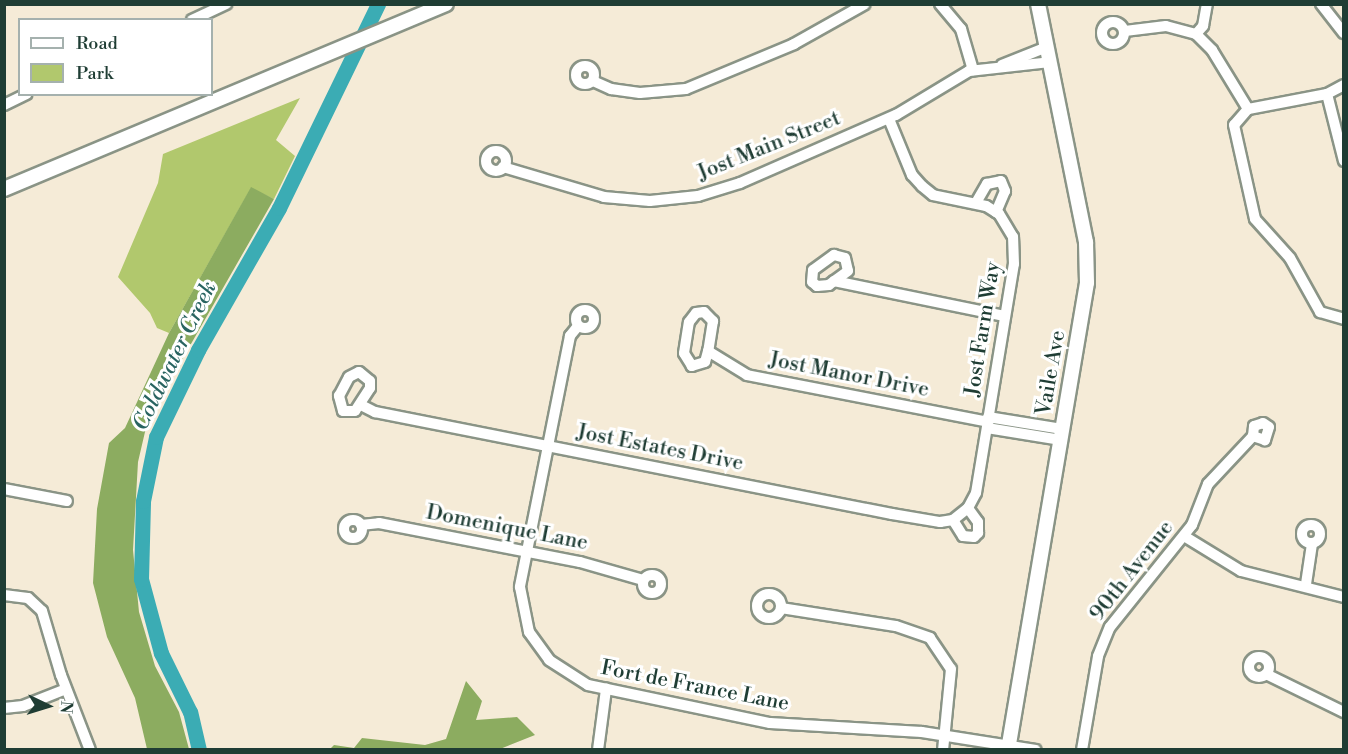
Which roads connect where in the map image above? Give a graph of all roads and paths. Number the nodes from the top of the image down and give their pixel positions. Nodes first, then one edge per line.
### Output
1 (226, 4) edge
2 (446, 4) edge
3 (865, 4) edge
4 (940, 4) edge
5 (1038, 4) edge
6 (1207, 4) edge
7 (1321, 4) edge
8 (214, 7) edge
9 (952, 9) edge
10 (195, 18) edge
11 (1125, 31) dead end
12 (1344, 33) edge
13 (1196, 34) junction
14 (1047, 47) junction
15 (1050, 62) junction
16 (1002, 66) junction
17 (973, 70) junction
18 (592, 81) dead end
19 (1344, 85) edge
20 (1327, 94) junction
21 (23, 96) edge
22 (4, 105) edge
23 (1248, 109) junction
24 (889, 119) junction
25 (1344, 161) edge
26 (503, 167) dead end
27 (4, 189) edge
28 (977, 201) junction
29 (996, 212) junction
30 (834, 281) dead end
31 (1004, 316) junction
32 (1342, 319) edge
33 (578, 326) dead end
34 (708, 351) junction
35 (361, 405) dead end
36 (988, 422) junction
37 (1062, 434) junction
38 (1253, 436) dead end
39 (547, 446) junction
40 (4, 489) edge
41 (67, 501) dead end
42 (968, 508) junction
43 (953, 520) junction
44 (361, 525) dead end
45 (1184, 536) junction
46 (1312, 544) dead end
47 (526, 551) junction
48 (643, 580) dead end
49 (1306, 584) junction
50 (4, 595) edge
51 (1344, 597) edge
52 (781, 608) dead end
53 (1266, 674) dead end
54 (66, 689) junction
55 (606, 689) junction
56 (4, 708) edge
57 (1344, 712) edge
58 (945, 735) junction
59 (1008, 747) edge
60 (90, 750) edge
61 (598, 750) edge
62 (943, 750) edge
63 (1036, 750) edge
64 (1082, 750) edge

1 - 8 street
2 - 27 main road
3 - 18 street
4 - 9 street
5 - 14 main road, Vaile Ave
6 - 13 street
7 - 12 street
8 - 10 street
9 - 17 street
11 - 13 street
13 - 23 street
14 - 15 main road, Vaile Ave
14 - 16 street, Jost Main Street
15 - 16 street, Jost Main Street
15 - 37 main road, Vaile Ave
16 - 17 street, Jost Main Street
17 - 24 street, Jost Main Street
19 - 20 street
20 - 23 street
20 - 25 street
21 - 22 street
23 - 32 street
24 - 26 street, Jost Main Street
24 - 28 street, Jost Farm Way
28 - 29 street, Jost Farm Way
28 - 29 street
29 - 31 street, Jost Farm Way
30 - 31 street
31 - 36 street, Jost Farm Way
33 - 39 street, Fort de France Lane
34 - 34 street
34 - 36 street, Jost Manor Drive
35 - 39 street, Jost Estates Drive
36 - 37 street, Jost Manor Drive
36 - 42 street
37 - 59 main road, Vaile Ave
38 - 45 street, 90th Avenue
39 - 43 street, Jost Estates Drive
39 - 47 street, Fort de France Lane
40 - 41 street
42 - 43 street
42 - 43 street
44 - 47 street, Domenique Lane
45 - 49 street
45 - 64 street, 90th Avenue
46 - 49 street
47 - 48 street, Domenique Lane
47 - 55 street, Fort de France Lane
49 - 51 street
50 - 54 street
52 - 58 street
53 - 57 street
54 - 56 street
54 - 60 street
55 - 58 street, Fort de France Lane
55 - 61 street
58 - 59 street, Fort de France Lane
58 - 62 street
59 - 63 street, Fort de France Lane

